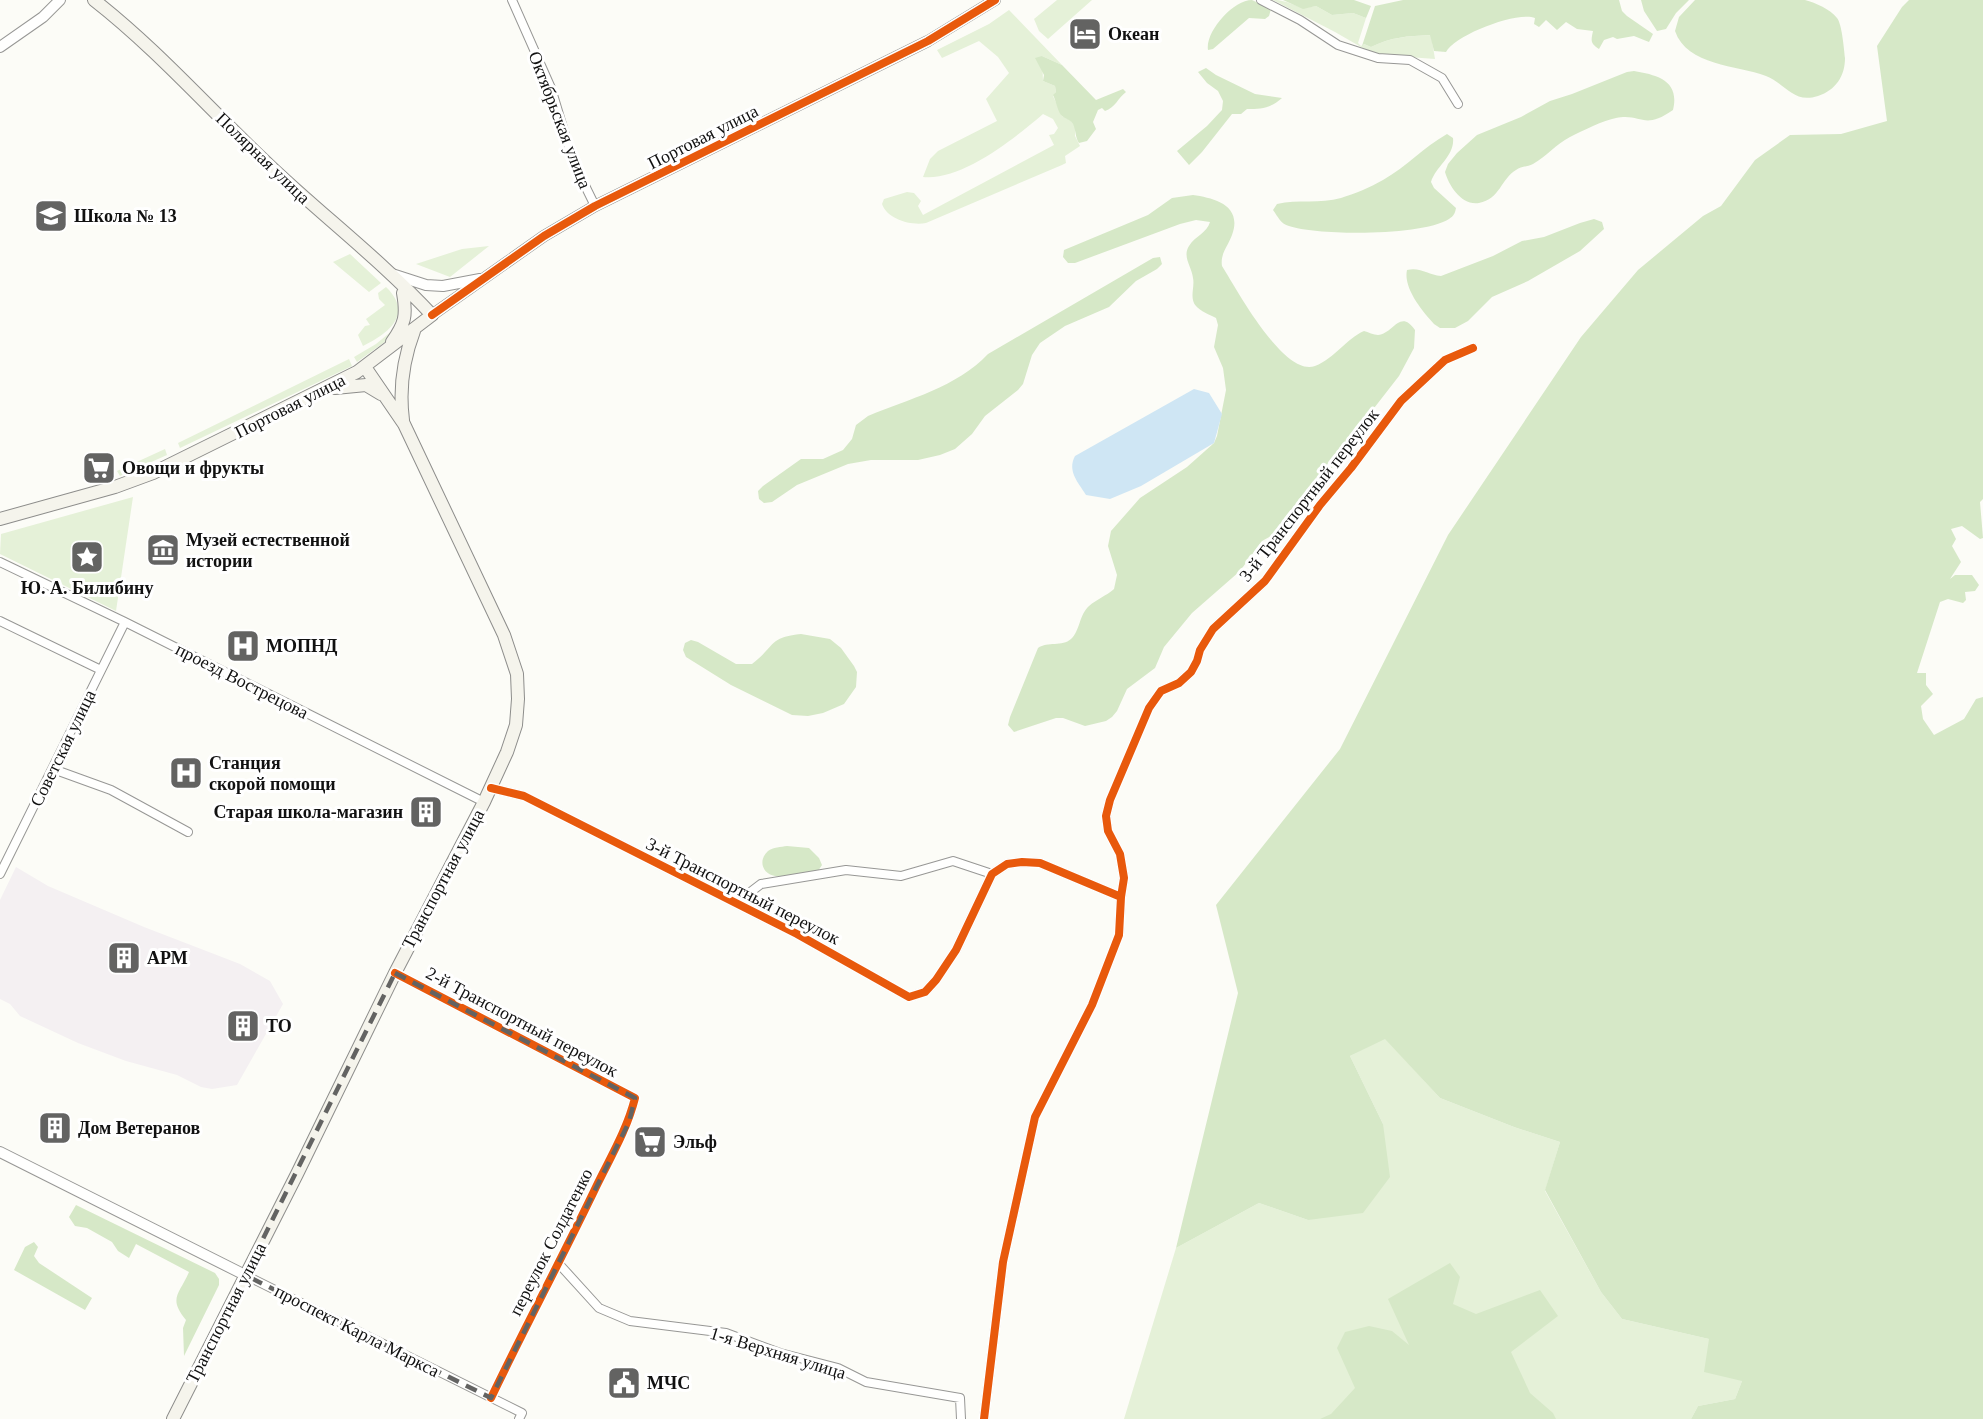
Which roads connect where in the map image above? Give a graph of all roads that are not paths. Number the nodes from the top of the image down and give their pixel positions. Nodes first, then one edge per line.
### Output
1 (60, 0) edge
2 (94, 0) edge
3 (512, 0) edge
4 (995, 0) edge
5 (1261, 0) edge
6 (0, 47) edge
7 (1458, 104) dead end
8 (595, 206) junction
9 (392, 274) junction
10 (483, 279) junction
11 (403, 293) junction
12 (432, 315) junction
13 (414, 330) junction
14 (1473, 348) dead end
15 (386, 351) junction
16 (365, 367) junction
17 (316, 392) junction
18 (388, 401) junction
19 (404, 424) junction
20 (0, 519) edge
21 (0, 562) edge
22 (0, 621) edge
23 (125, 621) junction
24 (101, 670) junction
25 (53, 770) junction
26 (490, 788) junction
27 (484, 802) junction
28 (188, 832) dead end
29 (0, 874) edge
30 (992, 874) junction
31 (1121, 897) junction
32 (736, 903) junction
33 (395, 973) junction
34 (635, 1098) joint
35 (0, 1152) edge
36 (559, 1264) junction
37 (244, 1275) junction
38 (491, 1398) junction
39 (521, 1416) edge
40 (173, 1419) edge
41 (961, 1419) edge
42 (984, 1419) edge

1 - 6 street
2 - 9 main road, Полярная улица
3 - 8 street, Октябрьская улица
4 - 8 street, Портовая улица
5 - 7 street
8 - 10 street, Портовая улица
9 - 10 street
9 - 11 main road
9 - 12 main road, Полярная улица
10 - 12 street, Портовая улица
11 - 13 main road
11 - 15 main road
12 - 13 main road, Портовая улица
13 - 15 main road, Портовая улица
13 - 19 main road, Транспортная улица
14 - 31 street, 3-й Транспортный переулок
15 - 16 main road, Портовая улица
16 - 17 main road, Портовая улица
16 - 18 main road, Транспортная улица
17 - 18 main road
17 - 20 main road, Портовая улица
18 - 19 main road, Транспортная улица
19 - 26 main road, Транспортная улица
21 - 23 street, проезд Вострецова
22 - 24 street
23 - 24 street, Советская улица
23 - 27 street, проезд Вострецова
24 - 25 street, Советская улица
25 - 28 street
25 - 29 street, Советская улица
26 - 27 main road, Транспортная улица
26 - 32 street, 3-й Транспортный переулок
27 - 33 main road, Транспортная улица
30 - 31 street
30 - 32 street
30 - 32 street, 3-й Транспортный переулок
31 - 42 street, 3-й Транспортный переулок
33 - 34 street, 2-й Транспортный переулок
33 - 37 main road, Транспортная улица
34 - 36 street, переулок Солдатенко
35 - 37 street, проспект Карла Маркса
36 - 38 street, переулок Солдатенко
36 - 41 street, 1-я Верхняя улица
37 - 38 street, проспект Карла Маркса
37 - 40 main road, Транспортная улица
38 - 39 street, проспект Карла Маркса

